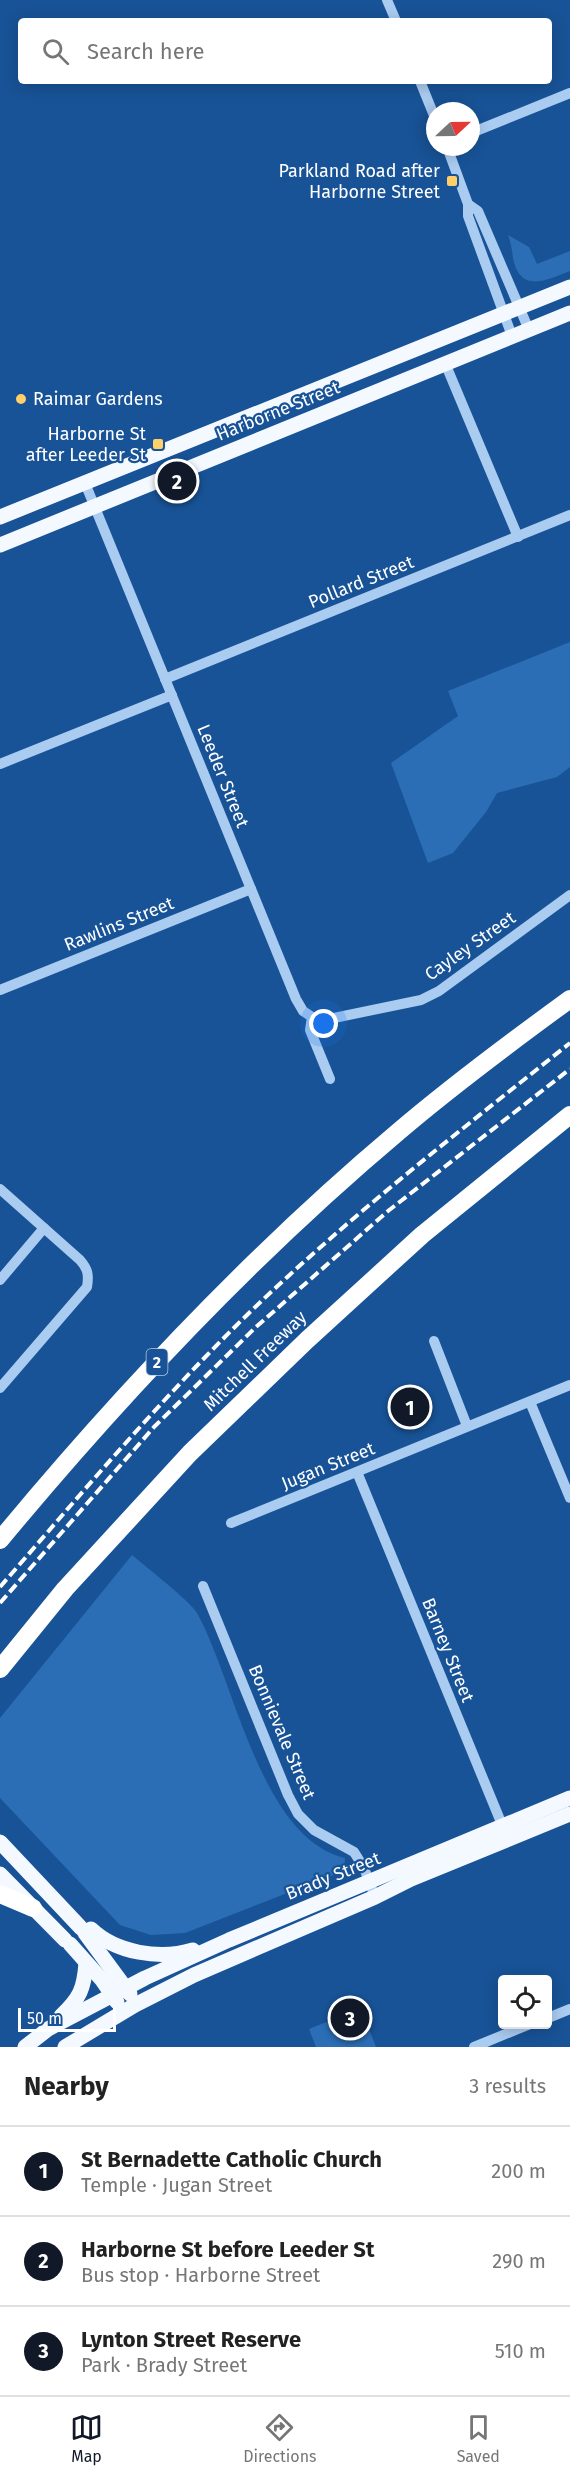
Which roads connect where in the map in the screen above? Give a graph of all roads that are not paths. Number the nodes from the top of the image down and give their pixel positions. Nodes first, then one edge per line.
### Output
1 (387, 0) edge
2 (395, 18) edge
3 (421, 84) edge
4 (570, 93) edge
5 (429, 102) edge
6 (480, 129) edge
7 (450, 156) edge
8 (468, 204) junction
9 (570, 287) edge
10 (520, 307) junction
11 (570, 313) edge
12 (503, 314) junction
13 (529, 330) junction
14 (512, 336) junction
15 (445, 363) junction
16 (334, 382) junction
17 (344, 406) junction
18 (85, 483) junction
19 (94, 506) junction
20 (570, 515) edge
21 (0, 517) edge
22 (518, 537) junction
23 (0, 545) edge
24 (165, 680) junction
25 (172, 695) junction
26 (0, 764) edge
27 (251, 889) junction
28 (570, 895) edge
29 (0, 990) edge
30 (570, 999) edge
31 (312, 1017) junction
32 (330, 1079) dead end
33 (570, 1115) edge
34 (0, 1189) edge
35 (44, 1228) junction
36 (0, 1280) edge
37 (434, 1341) dead end
38 (570, 1384) edge
39 (0, 1388) edge
40 (530, 1402) junction
41 (467, 1426) junction
42 (357, 1472) junction
43 (570, 1498) edge
44 (231, 1523) dead end
45 (0, 1540) edge
46 (203, 1586) dead end
47 (0, 1669) edge
48 (570, 1798) edge
49 (570, 1814) edge
50 (505, 1833) junction
51 (0, 1842) edge
52 (0, 1874) edge
53 (370, 1882) junction
54 (0, 1894) edge
55 (375, 1897) junction
56 (33, 1908) junction
57 (86, 1928) junction
58 (216, 1946) junction
59 (86, 1963) junction
60 (120, 1991) junction
61 (129, 2008) junction
62 (570, 2008) edge
63 (552, 2016) edge
64 (48, 2029) junction
65 (520, 2029) edge
66 (25, 2047) edge
67 (65, 2047) edge
68 (474, 2047) edge

1 - 2 street
3 - 5 street
4 - 6 street
7 - 8 street
8 - 10 street
8 - 12 street
9 - 10 main road, Harborne Street
10 - 12 main road, Harborne Street
10 - 13 street
11 - 13 main road, Harborne Street
12 - 14 street
12 - 16 main road, Harborne Street
13 - 14 main road, Harborne Street
14 - 15 main road, Harborne Street
15 - 17 main road, Harborne Street
15 - 22 street
16 - 17 main road
16 - 18 main road, Harborne Street
17 - 19 main road, Harborne Street
18 - 19 street, Leeder Street
18 - 21 main road, Harborne Street
19 - 23 main road, Harborne Street
19 - 24 street, Leeder Street
20 - 22 street, Pollard Street
22 - 24 street, Pollard Street
24 - 25 street, Leeder Street
25 - 26 street
25 - 27 street, Leeder Street
27 - 29 street, Rawlins Street
27 - 31 street, Leeder Street
28 - 31 street, Cayley Street
30 - 45 highway, 2
31 - 32 street, Leeder Street
33 - 47 highway, Mitchell Freeway
34 - 35 street
35 - 36 street
35 - 39 street
37 - 41 street
38 - 40 street, Jugan Street
40 - 41 street, Jugan Street
40 - 43 street
41 - 42 street, Jugan Street
42 - 44 street, Jugan Street
42 - 50 street, Barney Street
46 - 53 street, Bonnievale Street
48 - 50 main road, Brady Street
49 - 50 main road, Brady Street
50 - 53 main road, Brady Street
50 - 55 main road, Brady Street
51 - 57 main road
52 - 56 main road
53 - 55 street, Bonnievale Street
53 - 58 main road, Brady Street
54 - 56 highway
55 - 61 main road, Brady Street
56 - 59 main road
57 - 58 main road
57 - 60 main road
58 - 60 main road, Brady Street
59 - 60 main road
59 - 64 main road
60 - 61 main road
60 - 64 main road, Brady Street
61 - 67 main road, Brady Street
62 - 63 street
64 - 66 main road
65 - 68 street

